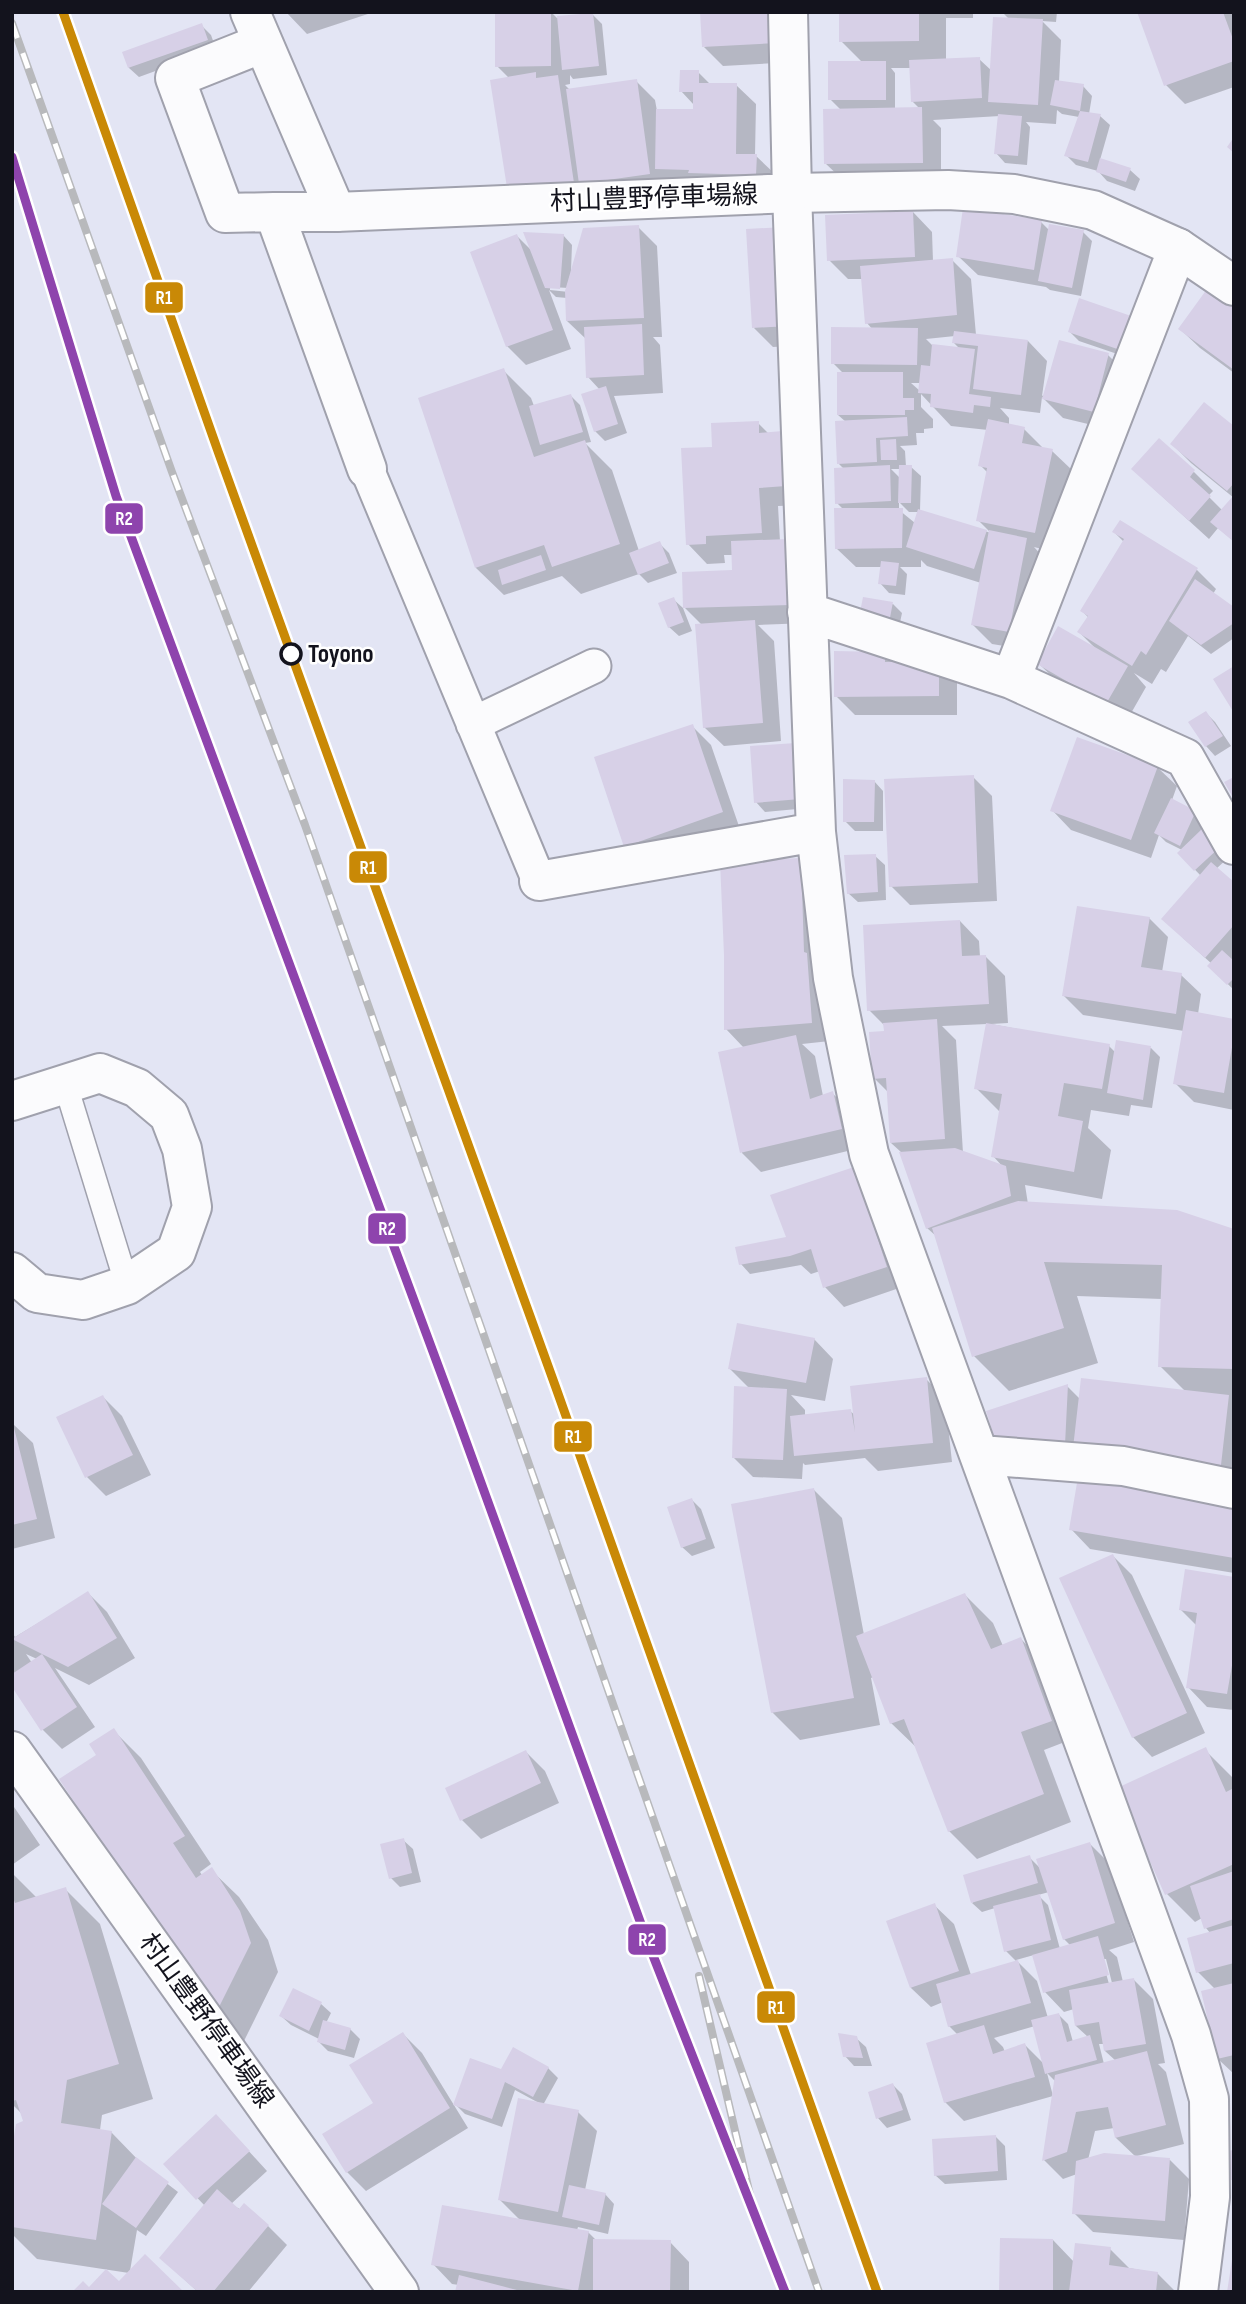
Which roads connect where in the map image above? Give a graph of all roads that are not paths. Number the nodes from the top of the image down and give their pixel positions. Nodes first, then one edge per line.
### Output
1 (788, 12) edge
2 (256, 28) edge
3 (792, 193) junction
4 (274, 212) junction
5 (336, 212) junction
6 (1178, 248) junction
7 (1234, 286) edge
8 (367, 469) joint
9 (807, 612) junction
10 (594, 666) dead end
11 (1011, 679) junction
12 (473, 724) junction
13 (816, 832) junction
14 (1234, 845) edge
15 (538, 881) joint
16 (65, 1083) junction
17 (12, 1101) edge
18 (12, 1272) edge
19 (127, 1285) junction
20 (980, 1455) junction
21 (1234, 1489) edge
22 (12, 1751) edge
23 (399, 2292) edge
24 (1198, 2292) edge

1 - 3 street, 村山豊野停車場線
2 - 4 street, 村山豊野停車場線
2 - 5 street
3 - 5 street, 村山豊野停車場線
3 - 6 street
3 - 9 street
4 - 5 street, 村山豊野停車場線
4 - 8 street
6 - 7 street
6 - 11 street
8 - 12 street
9 - 11 street
9 - 13 street
10 - 12 street
11 - 14 street
12 - 15 street
13 - 15 street
13 - 20 street
16 - 17 street
16 - 19 lane
16 - 19 street
18 - 19 street
20 - 21 street
20 - 24 street
22 - 23 street, 村山豊野停車場線

